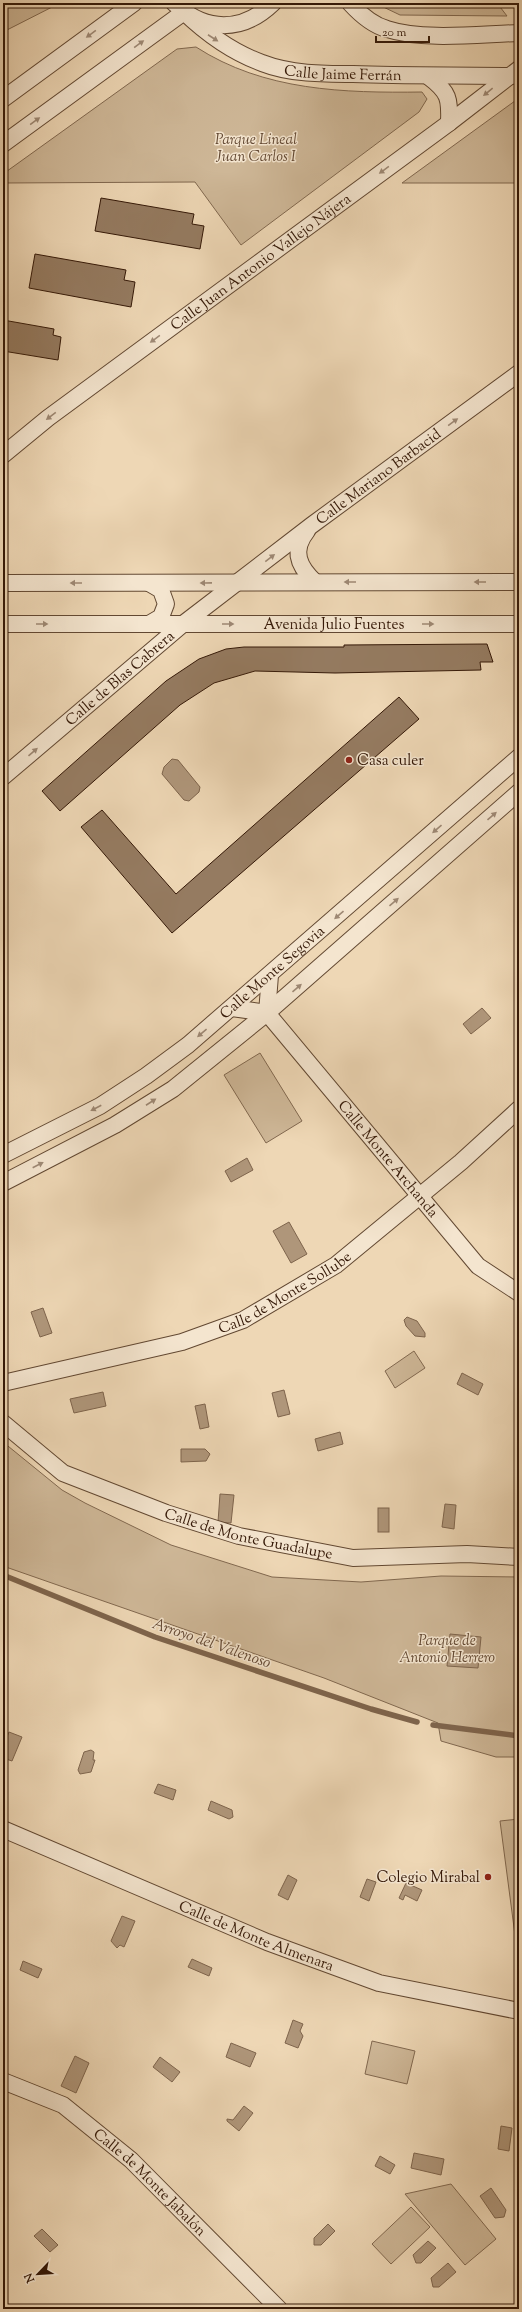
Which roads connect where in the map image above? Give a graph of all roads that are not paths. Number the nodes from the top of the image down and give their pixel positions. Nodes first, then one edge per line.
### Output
1 (134, 3) edge
2 (273, 3) edge
3 (350, 3) edge
4 (179, 8) edge
5 (519, 33) edge
6 (515, 74) edge
7 (429, 77) junction
8 (3, 99) edge
9 (449, 123) junction
10 (3, 144) edge
11 (519, 373) edge
12 (3, 455) edge
13 (312, 526) junction
14 (239, 582) junction
15 (315, 582) junction
16 (519, 582) edge
17 (3, 583) edge
18 (149, 583) junction
19 (3, 624) edge
20 (149, 624) junction
21 (183, 624) junction
22 (519, 624) edge
23 (519, 757) edge
24 (3, 777) edge
25 (519, 792) edge
26 (270, 975) junction
27 (232, 1008) junction
28 (267, 1014) junction
29 (519, 1109) edge
30 (3, 1155) edge
31 (3, 1183) edge
32 (418, 1197) junction
33 (519, 1293) edge
34 (3, 1383) edge
35 (3, 1423) edge
36 (519, 1557) edge
37 (3, 1828) edge
38 (519, 2011) edge
39 (3, 2080) edge
40 (279, 2309) edge

1 -> 8 street
2 - 4 street
3 - 5 street
4 -> 7 street, Calle Jaime Ferrán
10 -> 4 street
6 - 7 street, Calle Jaime Ferrán
6 -> 9 street, Calle Juan Antonio Vallejo Nájera
7 - 9 street
9 -> 12 street, Calle Juan Antonio Vallejo Nájera
13 -> 11 street, Calle Mariano Barbacid
14 -> 13 street, Calle Mariano Barbacid
13 - 15 street
14 - 15 street
14 -> 18 street
14 - 21 street, Calle de Blas Cabrera
16 -> 15 street
18 -> 17 street
18 - 20 street
19 -> 20 street, Avenida Julio Fuentes
20 - 21 street, Avenida Julio Fuentes
21 -> 22 street, Avenida Julio Fuentes
24 -> 21 street, Calle de Blas Cabrera
23 -> 26 street, Calle Monte Segovia
28 -> 25 street, Calle Monte Segovia
26 - 27 street, Calle Monte Segovia
26 - 28 street
27 - 28 street
27 -> 30 street, Calle Monte Segovia
31 -> 28 street, Calle Monte Segovia
28 - 32 street, Calle Monte Archanda
29 - 32 street, Calle de Monte Sollube
32 - 33 street, Calle Monte Archanda
32 - 34 street, Calle de Monte Sollube
35 - 36 street, Calle de Monte Guadalupe
37 - 38 street, Calle de Monte Almenara
39 - 40 street, Calle de Monte Jabalón

